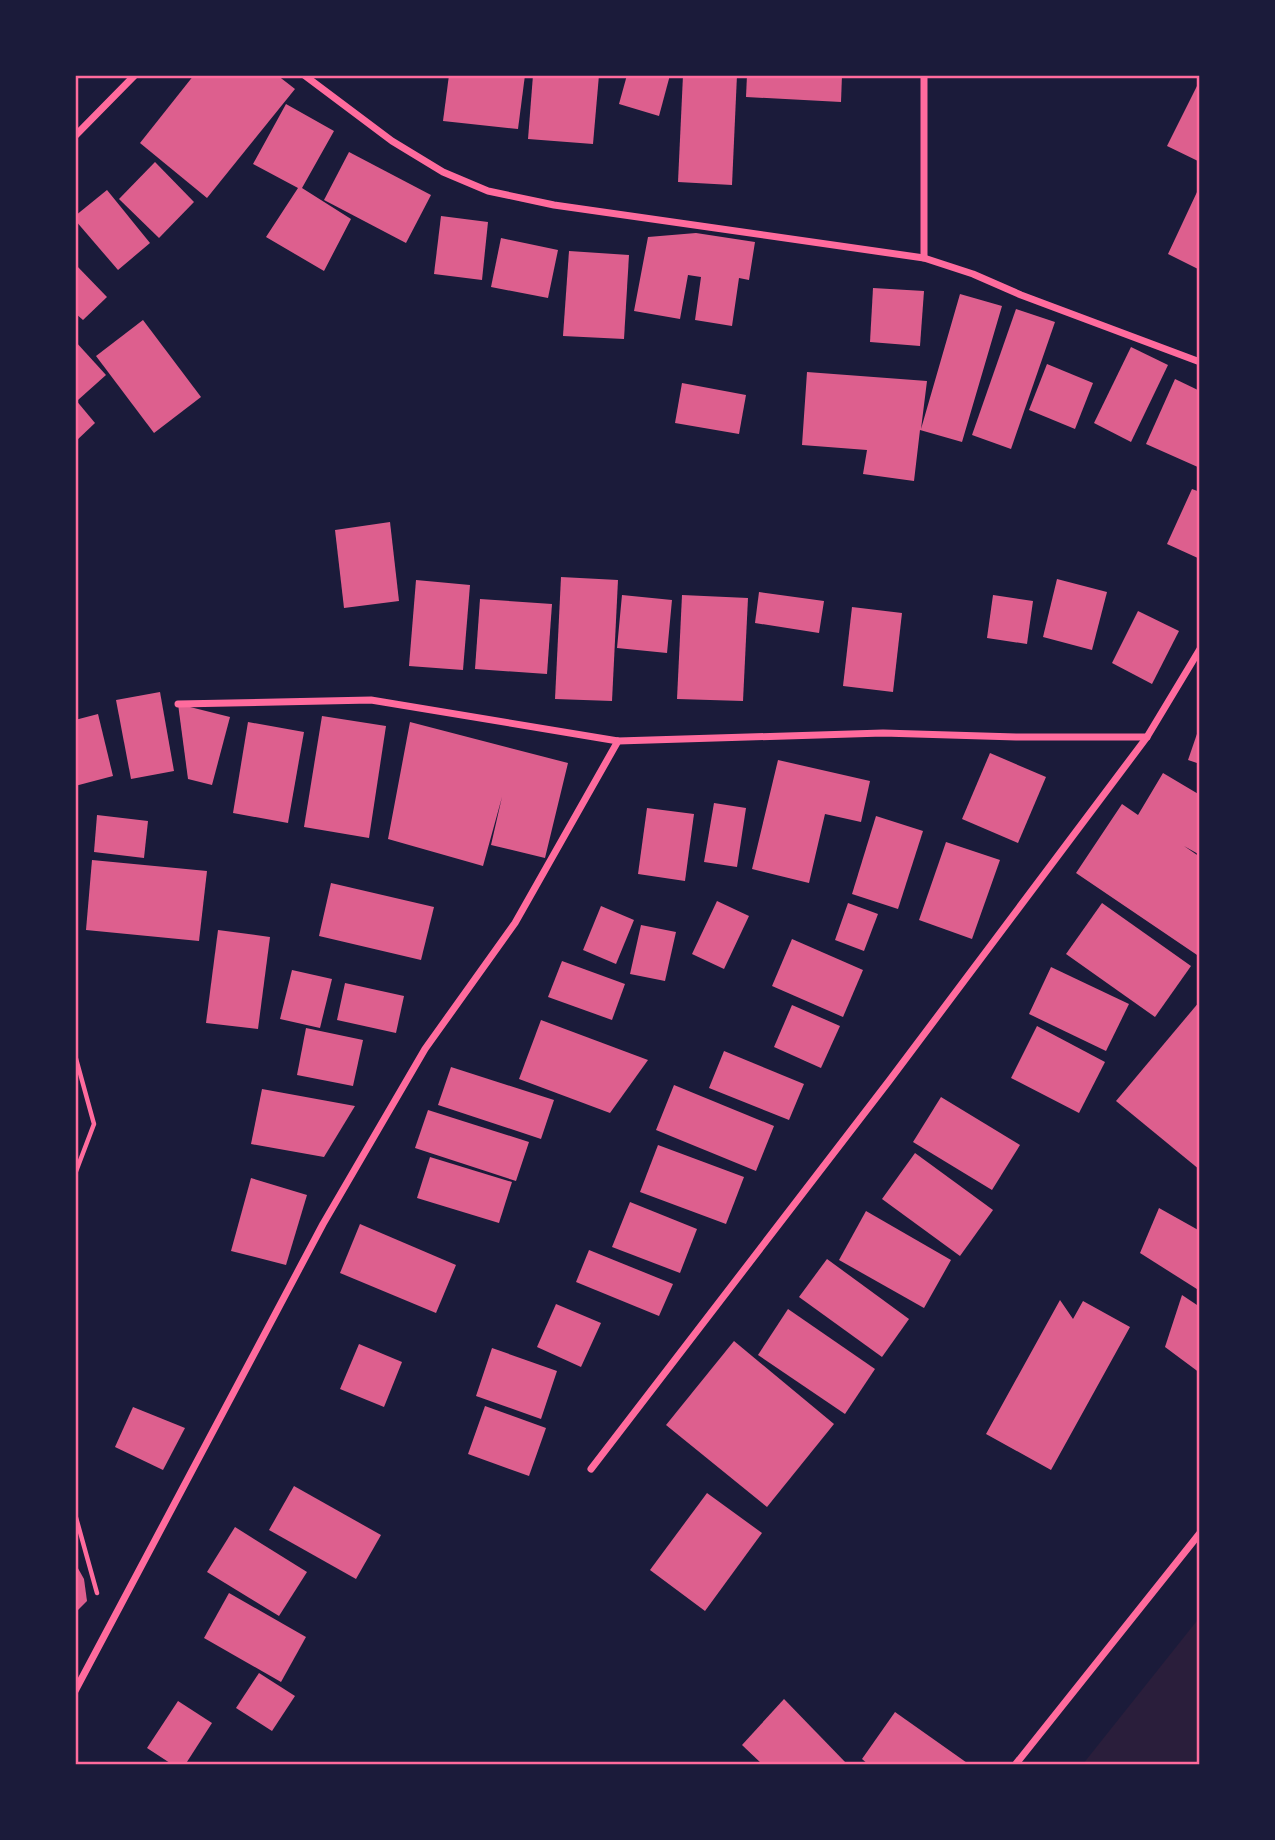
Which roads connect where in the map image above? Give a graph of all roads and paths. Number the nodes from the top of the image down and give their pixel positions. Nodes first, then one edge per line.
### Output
1 (135, 75) edge
2 (303, 75) edge
3 (924, 75) edge
4 (75, 136) edge
5 (924, 258) junction
6 (1200, 362) edge
7 (1200, 649) edge
8 (178, 704) dead end
9 (1147, 737) junction
10 (618, 741) junction
11 (75, 1055) edge
12 (75, 1174) edge
13 (591, 1469) dead end
14 (75, 1514) edge
15 (1200, 1533) edge
16 (108, 1631) junction
17 (75, 1691) edge
18 (1015, 1765) edge

1 - 4 street
2 - 5 street
3 - 5 street
5 - 6 street
7 - 9 street
8 - 10 street
9 - 10 street
9 - 13 street
10 - 16 street
11 - 12 path
14 - 16 path
15 - 18 street
16 - 17 street

